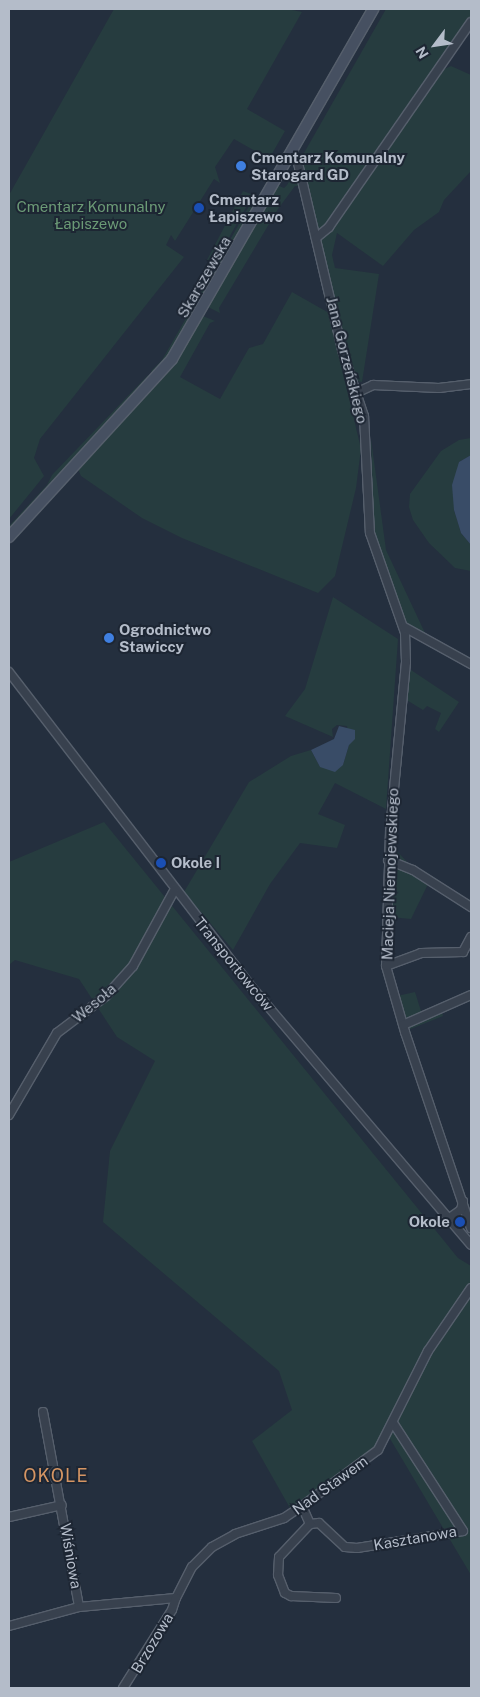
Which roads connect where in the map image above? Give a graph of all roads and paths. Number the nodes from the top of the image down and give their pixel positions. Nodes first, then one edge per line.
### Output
1 (373, 9) edge
2 (471, 22) edge
3 (290, 154) junction
4 (316, 238) junction
5 (471, 384) edge
6 (358, 392) junction
7 (9, 537) edge
8 (404, 627) junction
9 (471, 664) edge
10 (9, 672) edge
11 (388, 860) junction
12 (176, 889) junction
13 (471, 907) edge
14 (471, 937) edge
15 (386, 966) junction
16 (471, 995) edge
17 (403, 1025) junction
18 (9, 1115) edge
19 (463, 1201) junction
20 (448, 1219) junction
21 (471, 1228) edge
22 (471, 1245) edge
23 (471, 1288) edge
24 (43, 1412) dead end
25 (393, 1423) junction
26 (62, 1505) junction
27 (302, 1506) junction
28 (9, 1517) edge
29 (310, 1524) junction
30 (176, 1598) junction
31 (336, 1598) dead end
32 (79, 1607) junction
33 (9, 1626) edge
34 (124, 1688) edge

1 - 3 main road, Skarszewska
2 - 4 street
3 - 4 street, Jana Gorzeńskiego
3 - 7 main road, Skarszewska
4 - 6 street, Jana Gorzeńskiego
5 - 6 street
6 - 8 street, Jana Gorzeńskiego
8 - 9 street
8 - 11 street, Macieja Niemojewskiego
10 - 12 street, Transportowców
11 - 13 street
11 - 15 street, Macieja Niemojewskiego
12 - 18 street, Wesoła
12 - 20 street, Transportowców
14 - 15 street
15 - 17 street, Macieja Niemojewskiego
16 - 17 street
17 - 19 street, Macieja Niemojewskiego
19 - 20 street
19 - 21 street, Macieja Niemojewskiego
20 - 22 street, Transportowców
23 - 25 street, Nad Stawem
24 - 26 street, Wiśniowa
25 - 27 street, Nad Stawem
25 - 29 street, Kasztanowa
26 - 28 street, Wiśniowa
26 - 32 street, Wiśniowa
27 - 29 street
27 - 30 street, Nad Stawem
29 - 31 street
30 - 32 street
30 - 34 street, Brzozowa
32 - 33 street

